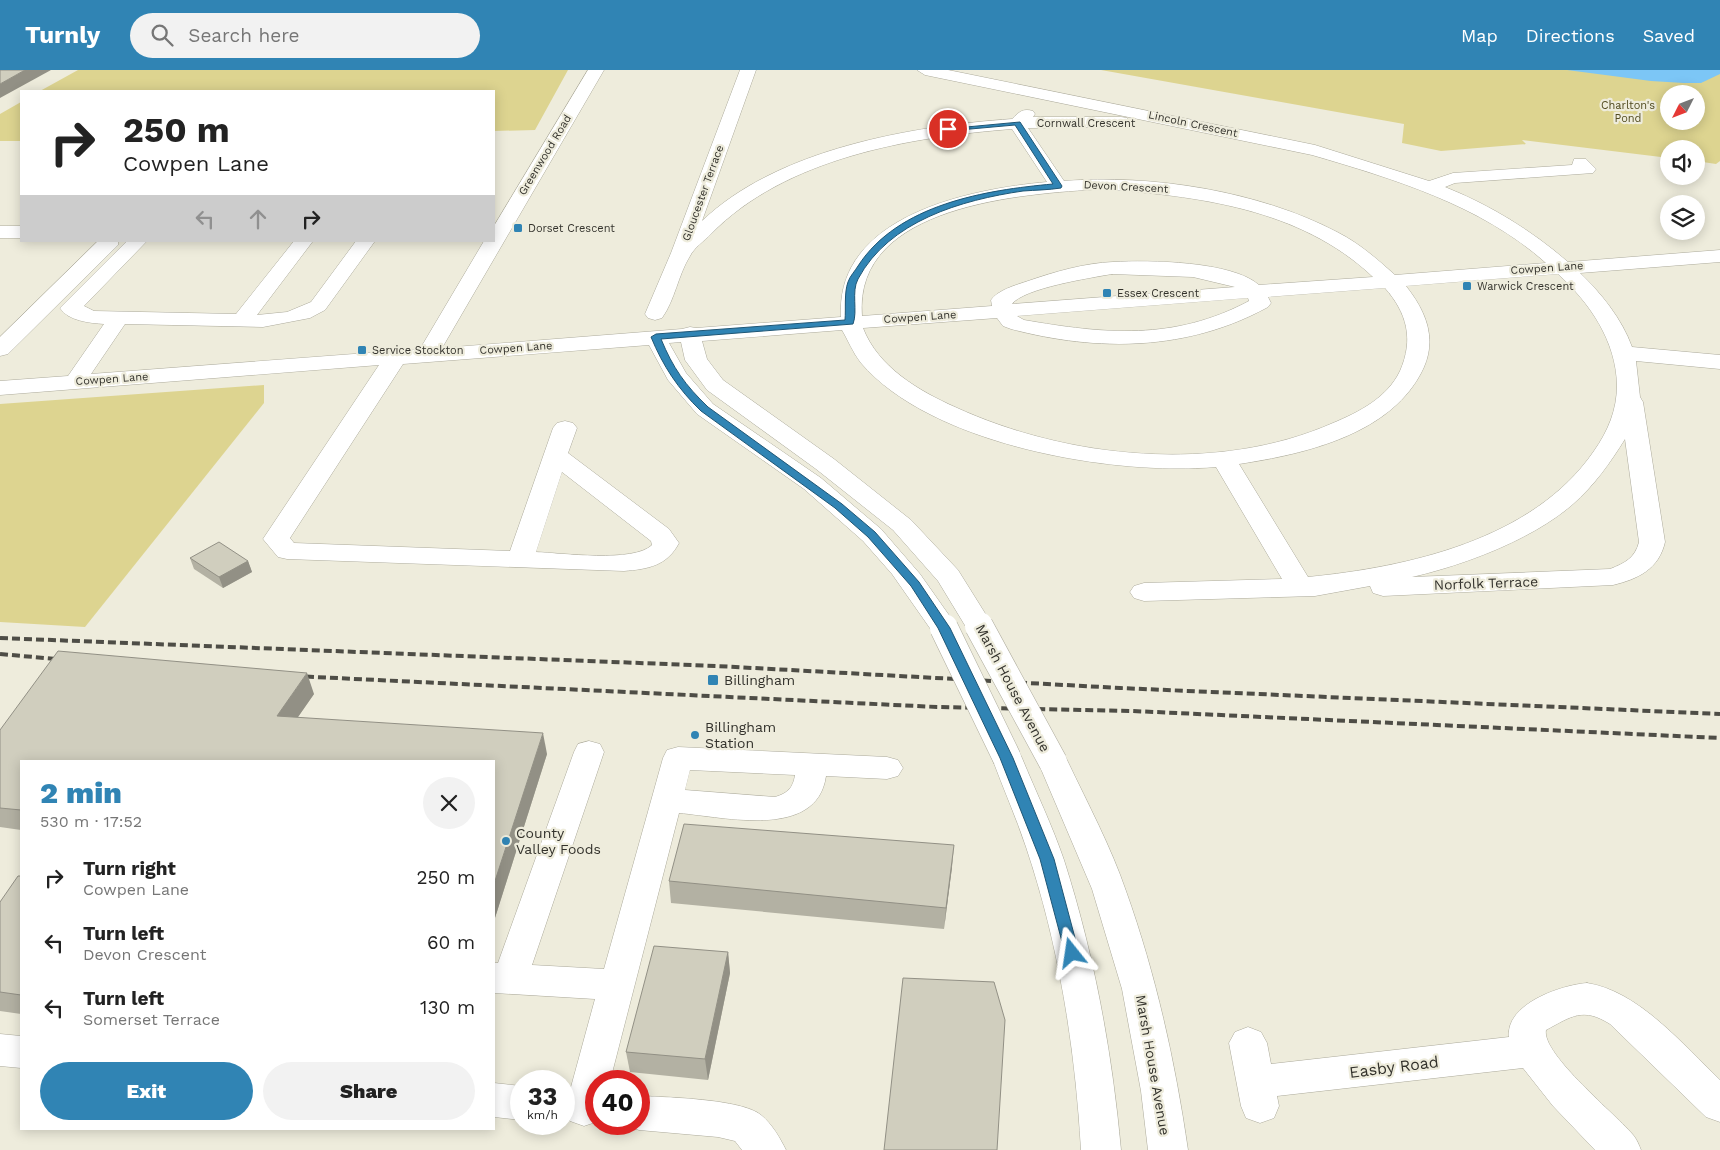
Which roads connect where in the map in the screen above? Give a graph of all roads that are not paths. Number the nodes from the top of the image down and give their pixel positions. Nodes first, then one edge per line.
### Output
1 (596, 70) edge
2 (748, 70) edge
3 (925, 70) edge
4 (1036, 92) junction
5 (1017, 123) junction
6 (1224, 131) junction
7 (1580, 163) dead end
8 (1058, 186) junction
9 (1428, 186) junction
10 (700, 197) junction
11 (735, 202) junction
12 (0, 232) edge
13 (20, 232) edge
14 (495, 239) edge
15 (108, 242) edge
16 (137, 242) edge
17 (303, 242) edge
18 (365, 242) edge
19 (493, 242) edge
20 (681, 253) junction
21 (1720, 256) edge
22 (1564, 267) junction
23 (1390, 281) junction
24 (1254, 291) junction
25 (1002, 311) junction
26 (119, 318) junction
27 (242, 320) junction
28 (850, 322) junction
29 (655, 326) junction
30 (690, 333) junction
31 (0, 349) edge
32 (1624, 353) junction
33 (427, 355) junction
34 (396, 357) junction
35 (1720, 362) edge
36 (75, 382) junction
37 (0, 388) edge
38 (1630, 392) junction
39 (565, 428) dead end
40 (556, 455) junction
41 (1224, 459) junction
42 (520, 559) junction
43 (1300, 587) junction
44 (1144, 592) dead end
45 (589, 752) dead end
46 (812, 764) junction
47 (887, 768) dead end
48 (667, 800) junction
49 (502, 978) edge
50 (617, 985) junction
51 (1248, 1043) dead end
52 (0, 1050) edge
53 (1532, 1051) junction
54 (20, 1052) edge
55 (495, 1100) edge
56 (510, 1102) edge
57 (1720, 1105) edge
58 (581, 1109) edge
59 (650, 1114) edge
60 (766, 1150) edge
61 (1101, 1150) edge
62 (1168, 1150) edge
63 (1621, 1150) edge

1 - 14 street, Greenwood Road
2 - 10 street, Gloucester Terrace
3 - 4 street, Lincoln Crescent
4 - 5 street
4 - 6 street, Lincoln Crescent
5 - 6 street, Cornwall Crescent
5 - 8 street
5 - 11 street, Cornwall Crescent
6 - 9 street, Lincoln Crescent
7 - 9 street
8 - 23 street, Devon Crescent
8 - 28 street, Devon Crescent
9 - 22 street, Lincoln Crescent
10 - 11 street
10 - 20 street, Gloucester Terrace
11 - 20 street, Cornwall Crescent
12 - 13 street
15 - 31 street
16 - 26 street
17 - 27 street
18 - 27 street
19 - 33 street, Greenwood Road
20 - 29 street, Gloucester Terrace
21 - 22 street, Cowpen Lane
22 - 23 street, Cowpen Lane
22 - 32 street
23 - 24 street, Cowpen Lane
23 - 41 street
24 - 25 street, Cowpen Lane
24 - 25 street
24 - 25 street
25 - 28 street, Cowpen Lane
26 - 27 street
26 - 36 street
28 - 30 street, Cowpen Lane
28 - 41 street
29 - 30 street, Cowpen Lane
29 - 33 street, Cowpen Lane
29 - 61 street, bridge
30 - 62 street, Marsh House Avenue, bridge
32 - 35 street
32 - 38 street
33 - 34 street, Cowpen Lane
34 - 36 street, Cowpen Lane
34 - 42 street
36 - 37 street, Cowpen Lane
38 - 43 street
38 - 43 street, Norfolk Terrace
39 - 40 street
40 - 42 street
40 - 42 street
41 - 43 street
43 - 44 street
45 - 49 street
46 - 47 street
46 - 48 street
46 - 48 street
48 - 50 street
49 - 50 street
50 - 58 street
51 - 53 street, Easby Road
52 - 54 street
53 - 57 street
53 - 63 street
55 - 56 street
59 - 60 street

